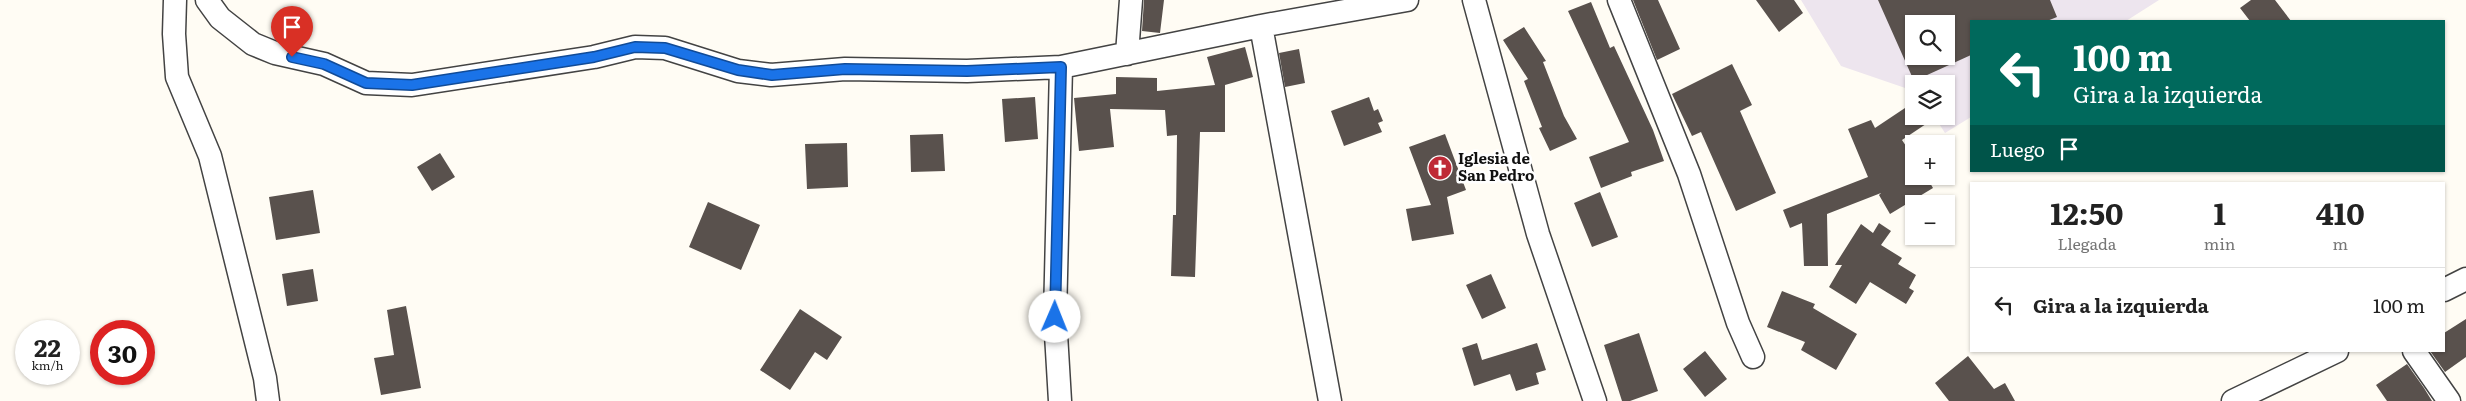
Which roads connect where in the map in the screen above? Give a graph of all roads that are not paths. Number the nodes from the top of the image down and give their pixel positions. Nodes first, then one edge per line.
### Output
1 (175, 0) edge
2 (207, 0) edge
3 (1131, 0) edge
4 (1407, 0) edge
5 (1474, 0) edge
6 (1619, 0) edge
7 (1261, 26) junction
8 (1127, 54) junction
9 (1061, 67) junction
10 (2466, 279) edge
11 (2445, 290) edge
12 (2335, 352) edge
13 (2415, 352) edge
14 (1752, 357) dead end
15 (268, 401) edge
16 (1060, 401) edge
17 (1330, 401) edge
18 (1595, 401) edge
19 (2233, 401) edge
20 (2450, 401) edge

1 - 15 street
2 - 9 street
3 - 8 street
4 - 7 street
5 - 18 street
6 - 14 street
7 - 8 street
7 - 17 street
8 - 9 street
9 - 16 street
10 - 11 street
12 - 19 street
13 - 20 street

